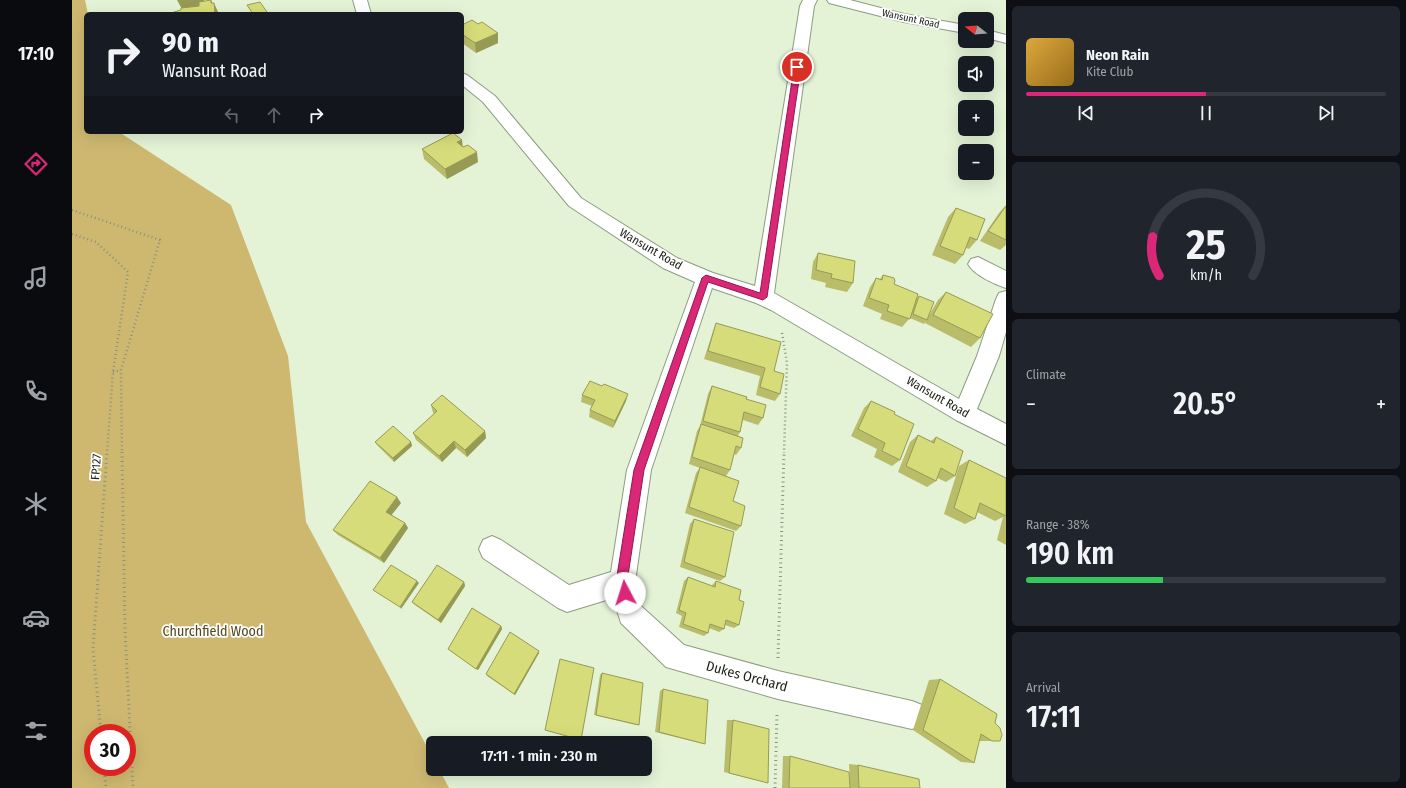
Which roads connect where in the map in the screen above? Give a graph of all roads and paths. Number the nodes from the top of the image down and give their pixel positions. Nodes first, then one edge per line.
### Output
1 (360, 0) edge
2 (810, 0) edge
3 (834, 0) edge
4 (363, 12) edge
5 (958, 28) edge
6 (994, 36) edge
7 (1006, 39) edge
8 (464, 80) edge
9 (72, 210) edge
10 (72, 234) edge
11 (978, 264) dead end
12 (706, 278) junction
13 (1006, 280) edge
14 (1006, 299) edge
15 (771, 301) junction
16 (121, 370) junction
17 (113, 372) junction
18 (964, 413) junction
19 (1006, 435) edge
20 (492, 549) dead end
21 (622, 582) junction
22 (778, 685) junction
23 (912, 715) dead end
24 (100, 724) edge
25 (105, 776) edge
26 (106, 788) edge
27 (134, 788) edge
28 (775, 788) edge

1 - 4 street
2 - 15 street
3 - 5 street, Wansunt Road
6 - 7 street
8 - 12 street, Wansunt Road
9 - 16 path
10 - 17 path, FP127
11 - 13 street
12 - 15 street, Wansunt Road
12 - 21 street, Dukes Orchard
14 - 18 street
15 - 18 street, Wansunt Road
15 - 22 path
16 - 17 path
16 - 27 path
17 - 24 path, FP127
18 - 19 street, Wansunt Road
20 - 21 street
21 - 22 street, Dukes Orchard
22 - 23 street, Dukes Orchard
22 - 28 path
25 - 26 path

